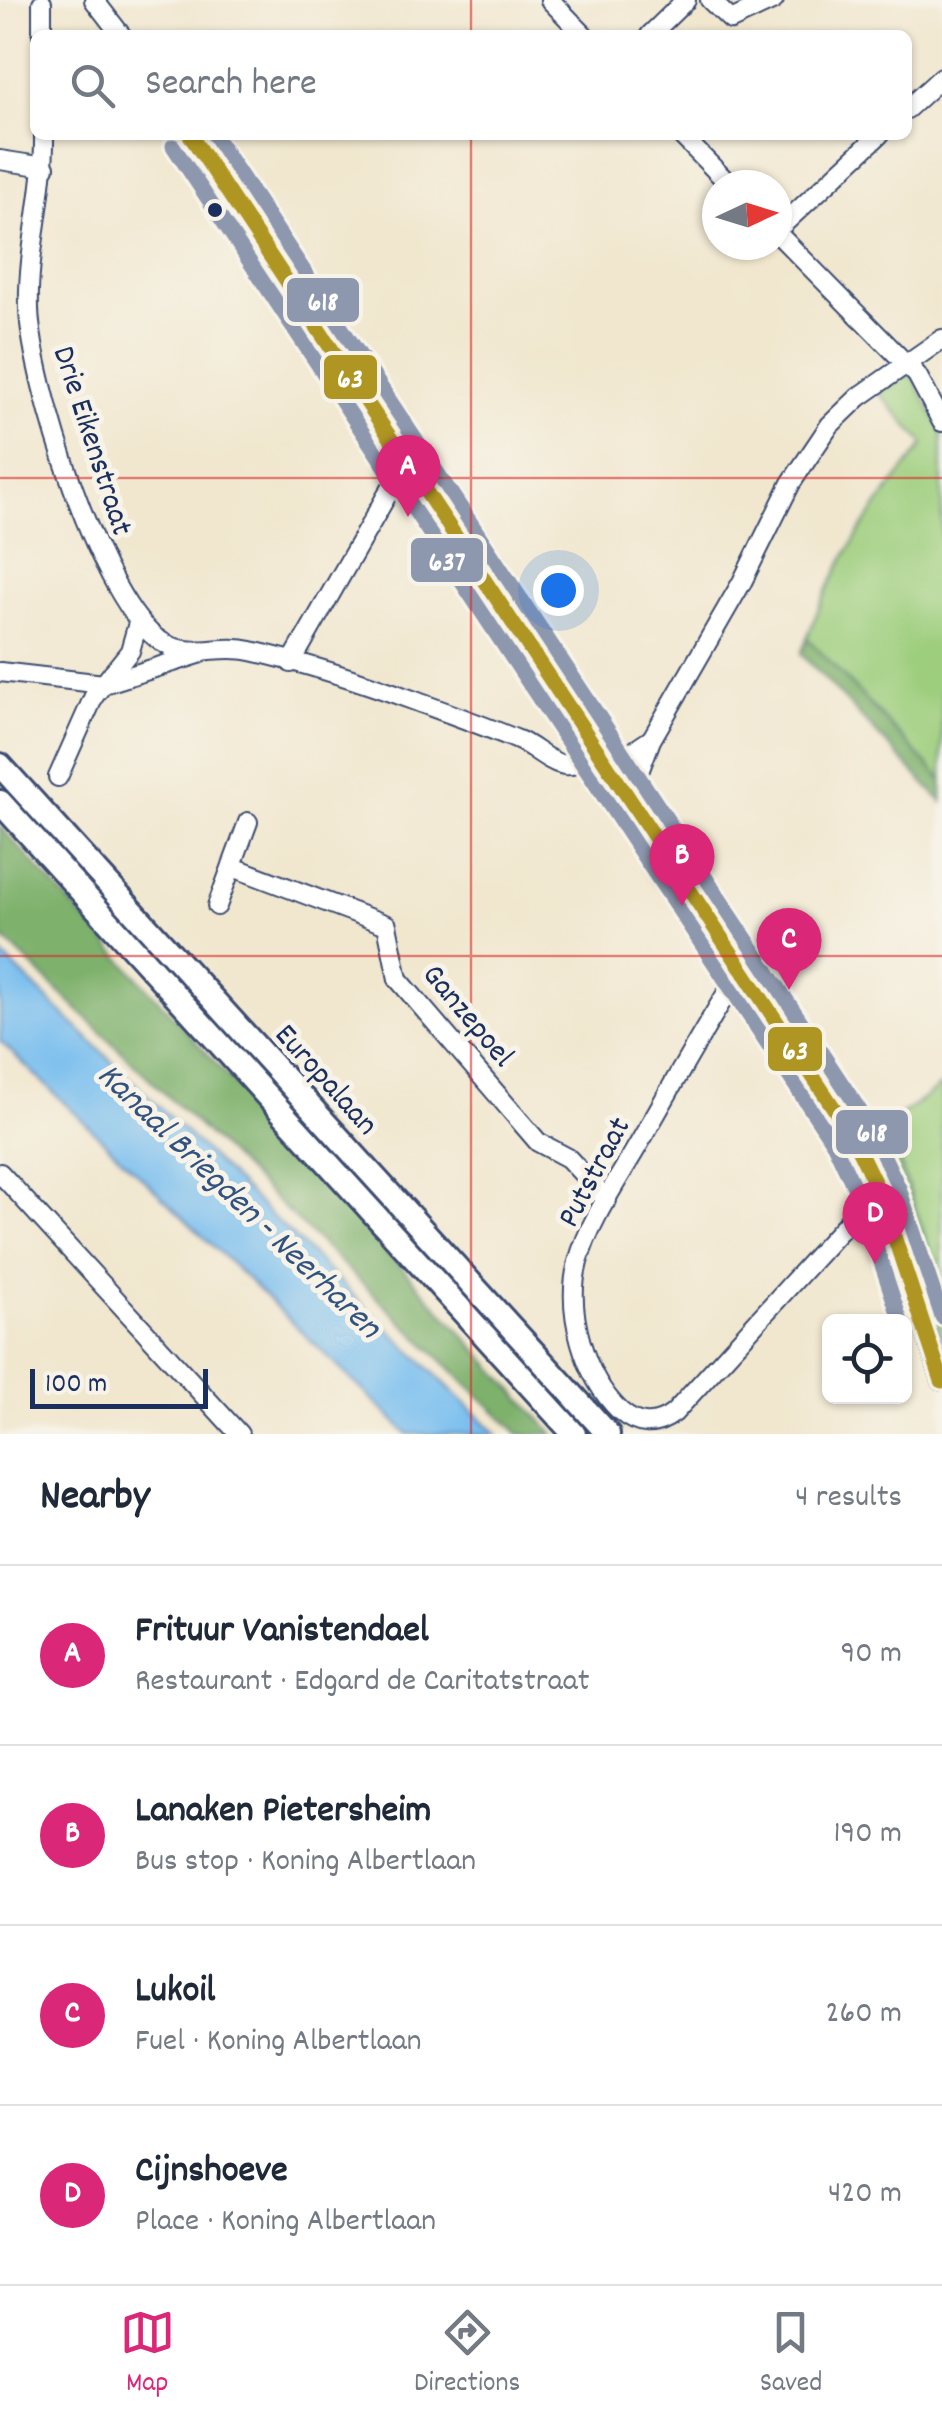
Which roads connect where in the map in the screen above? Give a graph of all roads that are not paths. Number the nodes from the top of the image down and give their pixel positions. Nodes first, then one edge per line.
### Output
1 (550, 0) edge
2 (686, 0) edge
3 (710, 0) edge
4 (774, 0) edge
5 (42, 3) dead end
6 (100, 3) edge
7 (42, 30) edge
8 (118, 30) edge
9 (579, 30) edge
10 (655, 30) edge
11 (942, 77) edge
12 (912, 104) edge
13 (44, 140) edge
14 (193, 140) edge
15 (687, 140) edge
16 (874, 140) edge
17 (0, 160) edge
18 (44, 167) junction
19 (716, 170) edge
20 (792, 217) edge
21 (792, 246) edge
22 (942, 338) edge
23 (906, 363) junction
24 (942, 422) edge
25 (413, 470) junction
26 (138, 623) junction
27 (201, 654) junction
28 (291, 663) junction
29 (0, 672) edge
30 (104, 684) junction
31 (651, 740) junction
32 (605, 759) junction
33 (0, 766) edge
34 (58, 777) dead end
35 (624, 788) junction
36 (0, 802) edge
37 (248, 822) dead end
38 (232, 867) junction
39 (218, 906) dead end
40 (742, 969) junction
41 (0, 1174) edge
42 (880, 1194) junction
43 (607, 1200) junction
44 (939, 1360) edge
45 (942, 1381) edge
46 (239, 1434) edge
47 (574, 1434) edge
48 (608, 1434) edge

1 - 9 street
2 - 10 street
3 - 4 street
5 - 7 street
6 - 8 street
11 - 12 street
13 - 18 street, Drie Eikenstraat
14 - 25 street
15 - 19 street
16 - 20 street
17 - 18 street
18 - 26 street, Drie Eikenstraat
21 - 23 street
22 - 23 street
23 - 24 street
23 - 31 street
25 - 28 street
25 - 32 street
26 - 27 street
26 - 30 street
27 - 28 street
27 - 30 street
28 - 32 street
29 - 30 street
30 - 34 street
31 - 32 street
31 - 35 street
32 - 35 street
33 - 48 main road, Europalaan
35 - 40 street
36 - 47 main road, Europalaan
37 - 38 street
38 - 39 street
38 - 43 street, Ganzepoel
40 - 42 street
40 - 43 street, Putstraat
41 - 46 street
42 - 43 street, Putstraat
42 - 44 street
44 - 45 street

